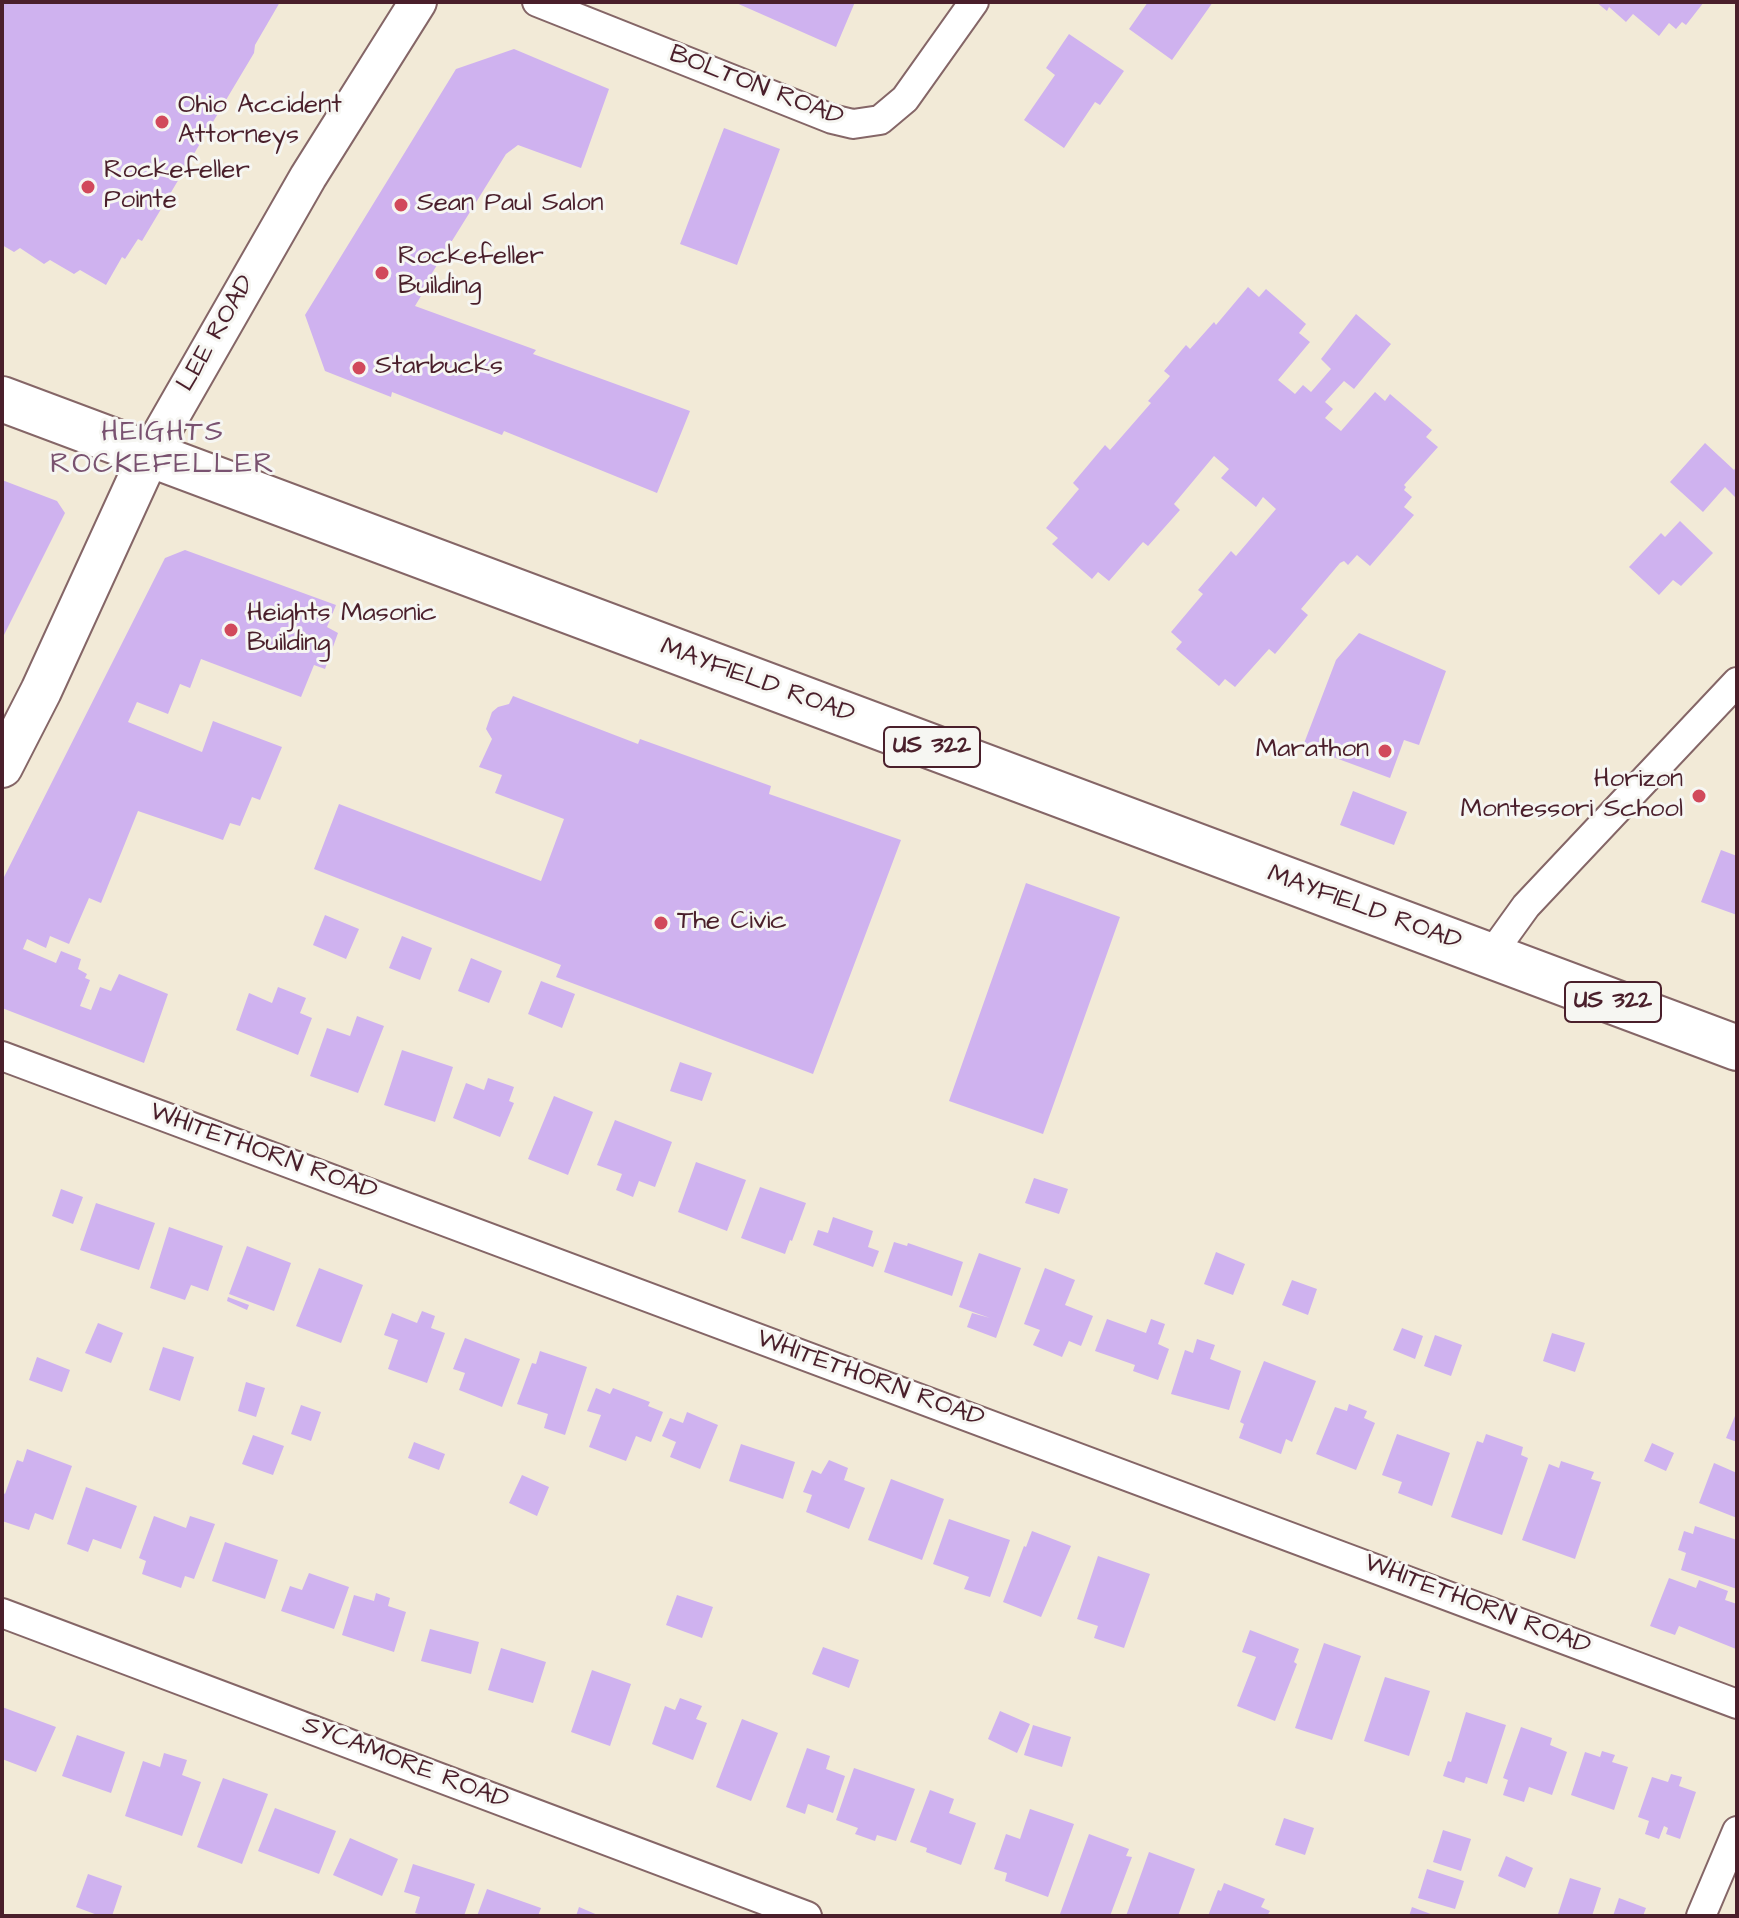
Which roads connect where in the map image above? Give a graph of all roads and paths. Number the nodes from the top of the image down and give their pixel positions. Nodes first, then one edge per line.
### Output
1 (418, 2) edge
2 (537, 2) edge
3 (974, 2) edge
4 (2, 399) edge
5 (150, 453) junction
6 (1737, 682) edge
7 (2, 767) edge
8 (1490, 956) junction
9 (1737, 1048) edge
10 (2, 1056) edge
11 (2, 1613) edge
12 (1737, 1704) edge
13 (1737, 1831) edge
14 (807, 1916) edge
15 (1701, 1916) edge

1 - 5 street, LEE ROAD
2 - 3 street, BOLTON ROAD
4 - 5 main road, MAYFIELD ROAD / US 322
5 - 7 main road, LEE ROAD
5 - 8 main road, MAYFIELD ROAD / US 322
6 - 8 street
8 - 9 main road, MAYFIELD ROAD / US 322
10 - 12 street, WHITETHORN ROAD
11 - 14 street, SYCAMORE ROAD
13 - 15 street

